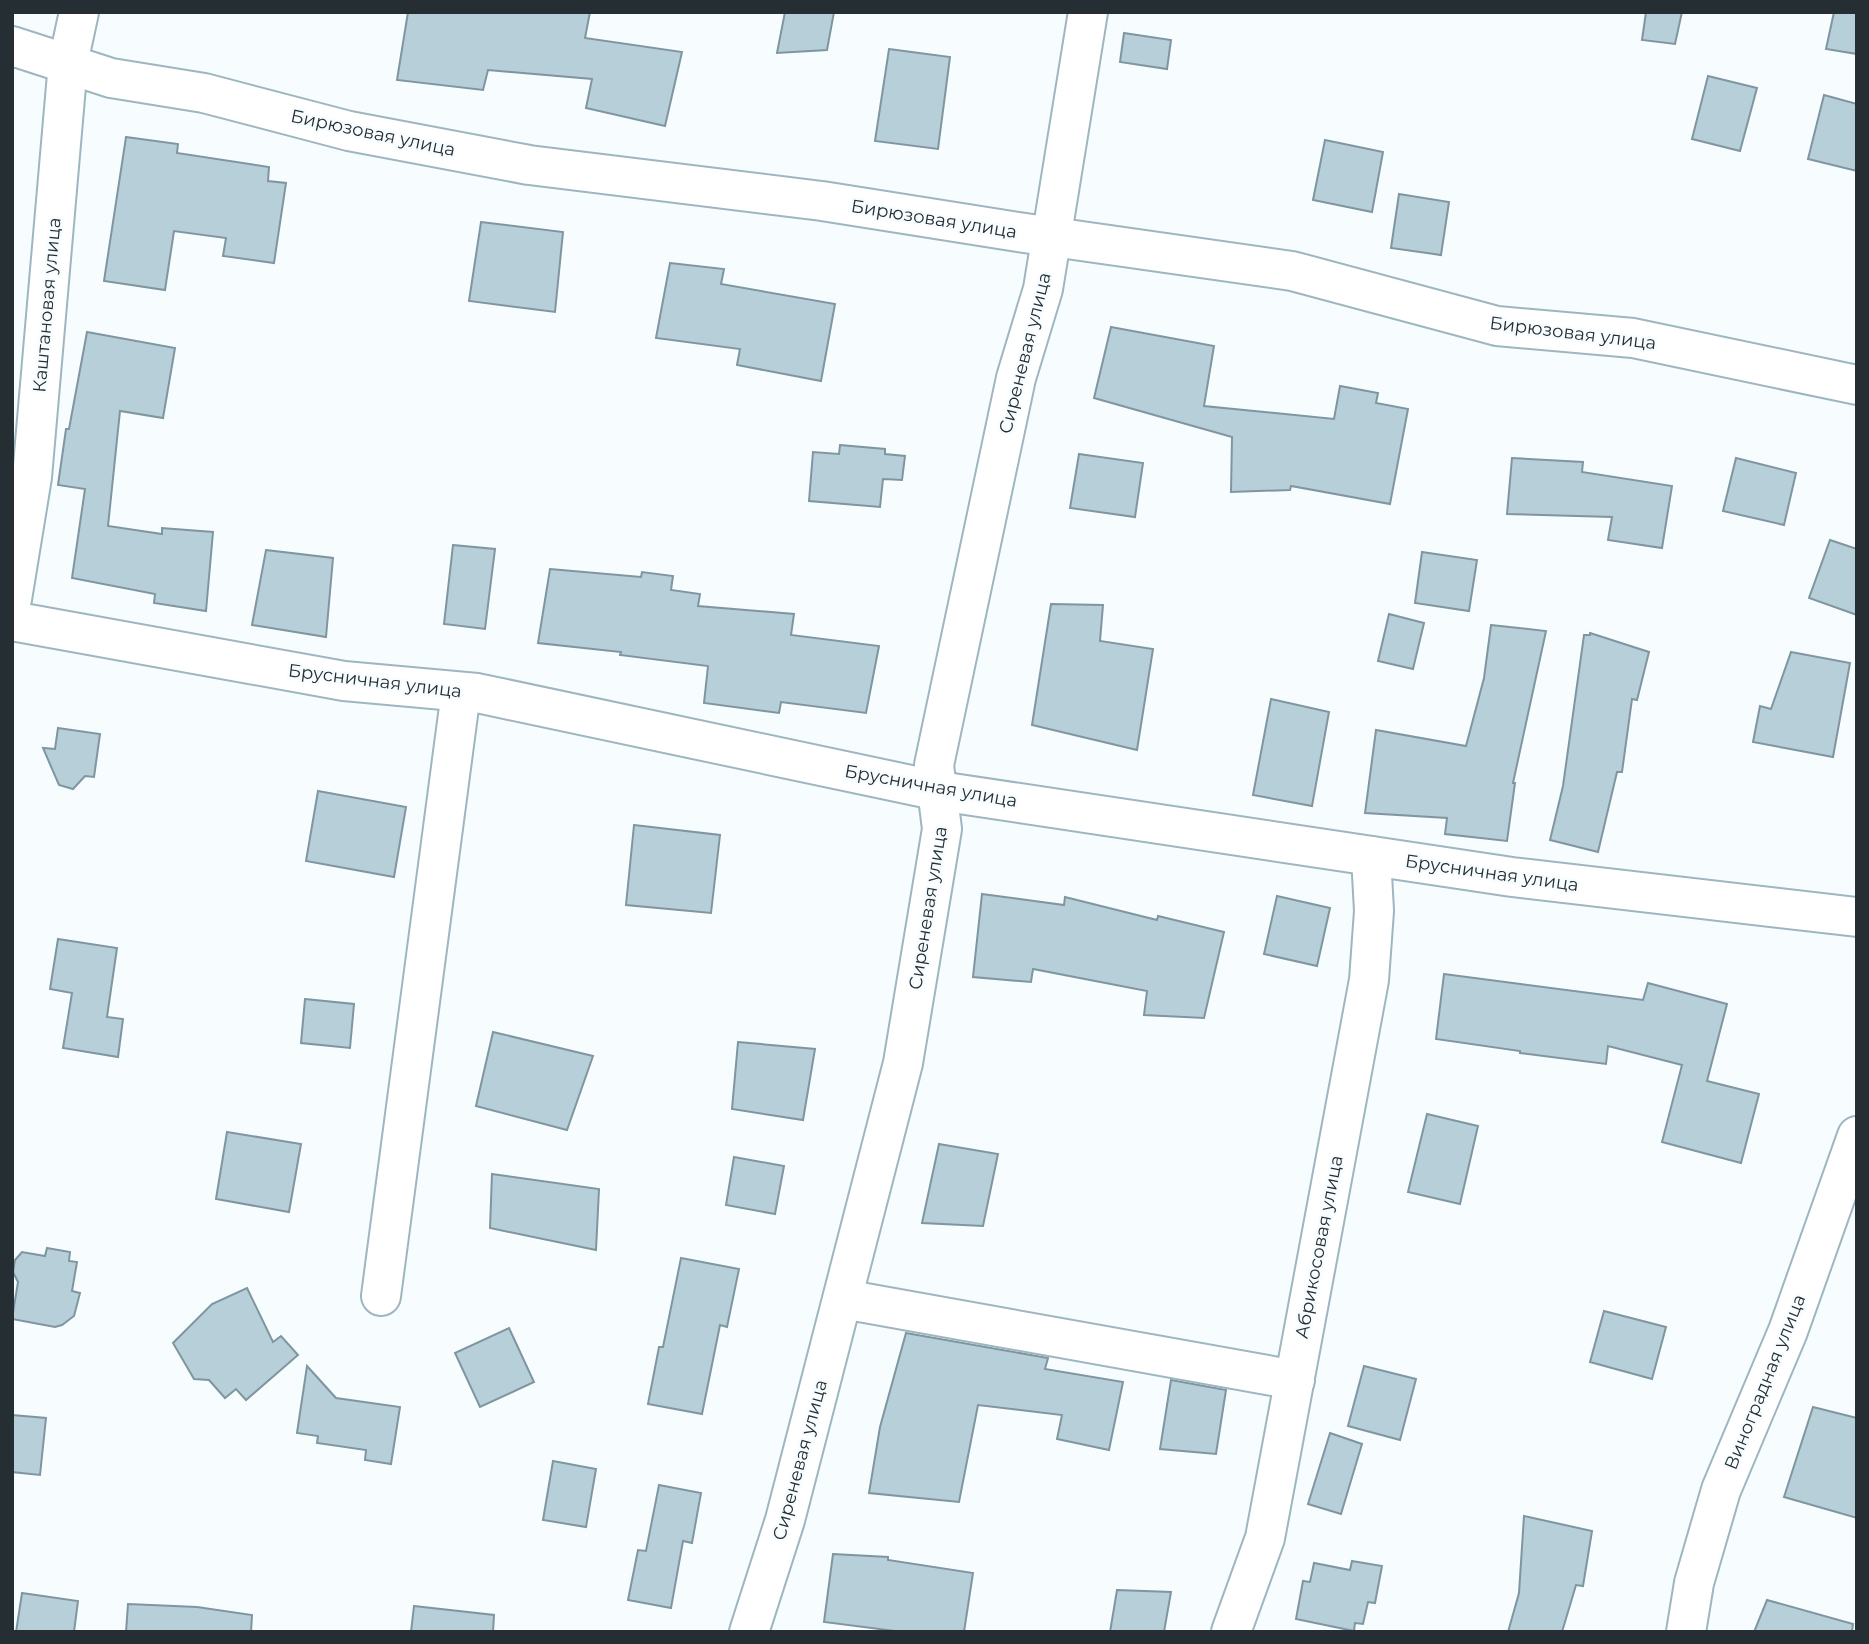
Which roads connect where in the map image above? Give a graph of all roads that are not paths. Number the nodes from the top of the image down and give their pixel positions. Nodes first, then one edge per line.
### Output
1 (79, 12) edge
2 (1088, 12) edge
3 (12, 46) edge
4 (68, 63) junction
5 (1052, 237) junction
6 (1857, 385) edge
7 (12, 598) edge
8 (12, 621) edge
9 (461, 692) junction
10 (939, 791) junction
11 (1371, 856) junction
12 (1857, 917) edge
13 (1857, 1136) edge
14 (382, 1296) dead end
15 (842, 1299) junction
16 (1295, 1380) junction
17 (749, 1632) edge
18 (1231, 1632) edge
19 (1686, 1632) edge

1 - 4 street, Каштановая улица
2 - 5 street, Сиреневая улица
3 - 4 street, Бирюзовая улица
4 - 5 street, Бирюзовая улица
4 - 7 street, Каштановая улица
5 - 6 street, Бирюзовая улица
5 - 10 street, Сиреневая улица
8 - 9 street, Брусничная улица
9 - 10 street, Брусничная улица
9 - 14 street
10 - 11 street, Брусничная улица
10 - 15 street, Сиреневая улица
11 - 12 street, Брусничная улица
11 - 16 street, Абрикосовая улица
13 - 19 street, Виноградная улица
15 - 16 street
15 - 17 street, Сиреневая улица
16 - 18 street, Абрикосовая улица

